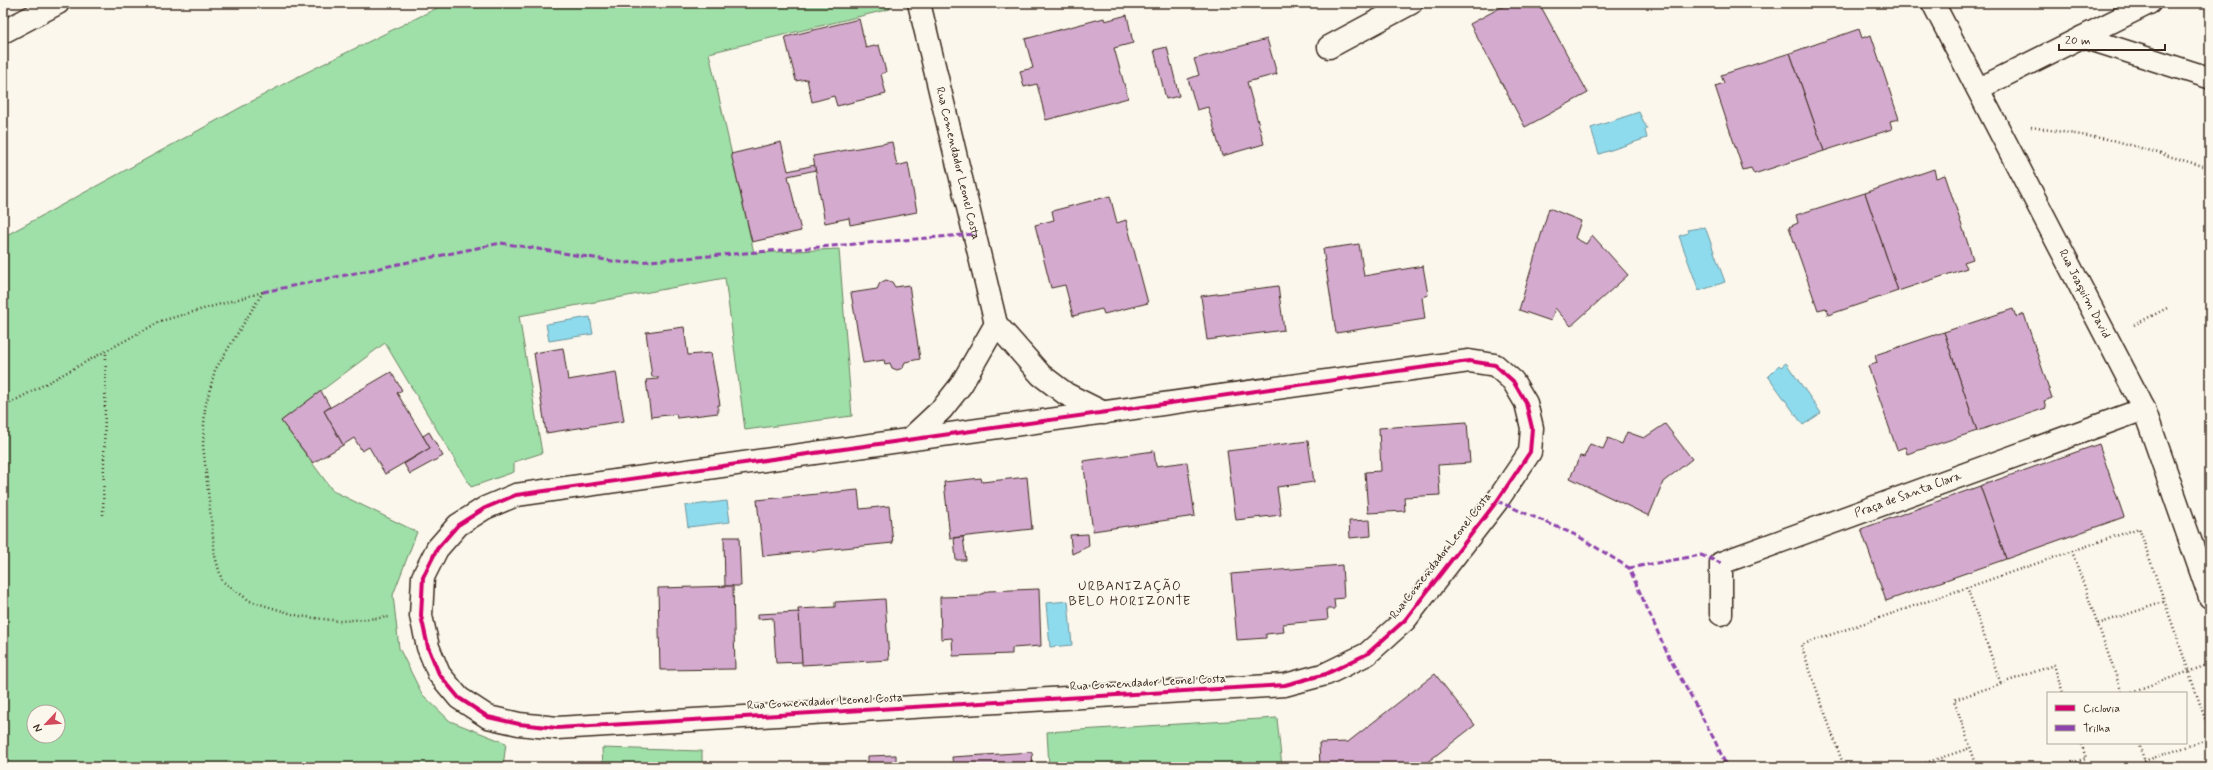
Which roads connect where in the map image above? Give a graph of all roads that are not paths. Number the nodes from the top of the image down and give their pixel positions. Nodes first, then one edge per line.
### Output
1 (58, 3) edge
2 (919, 3) edge
3 (1411, 3) edge
4 (1933, 3) edge
5 (2150, 3) edge
6 (3, 32) edge
7 (2082, 37) junction
8 (1329, 47) dead end
9 (2210, 78) edge
10 (1978, 89) junction
11 (996, 324) junction
12 (2144, 409) junction
13 (1104, 413) junction
14 (912, 438) junction
15 (2206, 570) edge
16 (2210, 596) edge
17 (1721, 614) dead end

1 - 6 street
2 - 11 street, Rua Comendador Leonel Costa
3 - 8 street
4 - 10 street, Rua Joaquim David
5 - 7 lane
7 - 9 lane
7 - 10 lane
10 - 12 street, Rua Joaquim David
11 - 13 street, Rua Comendador Leonel Costa
11 - 14 street
12 - 15 street, Rua Joaquim David
12 - 17 street, Praça de Santa Clara
13 - 14 street, Rua Comendador Leonel Costa
13 - 14 street, Rua Comendador Leonel Costa
15 - 16 street, Rua Joaquim David

